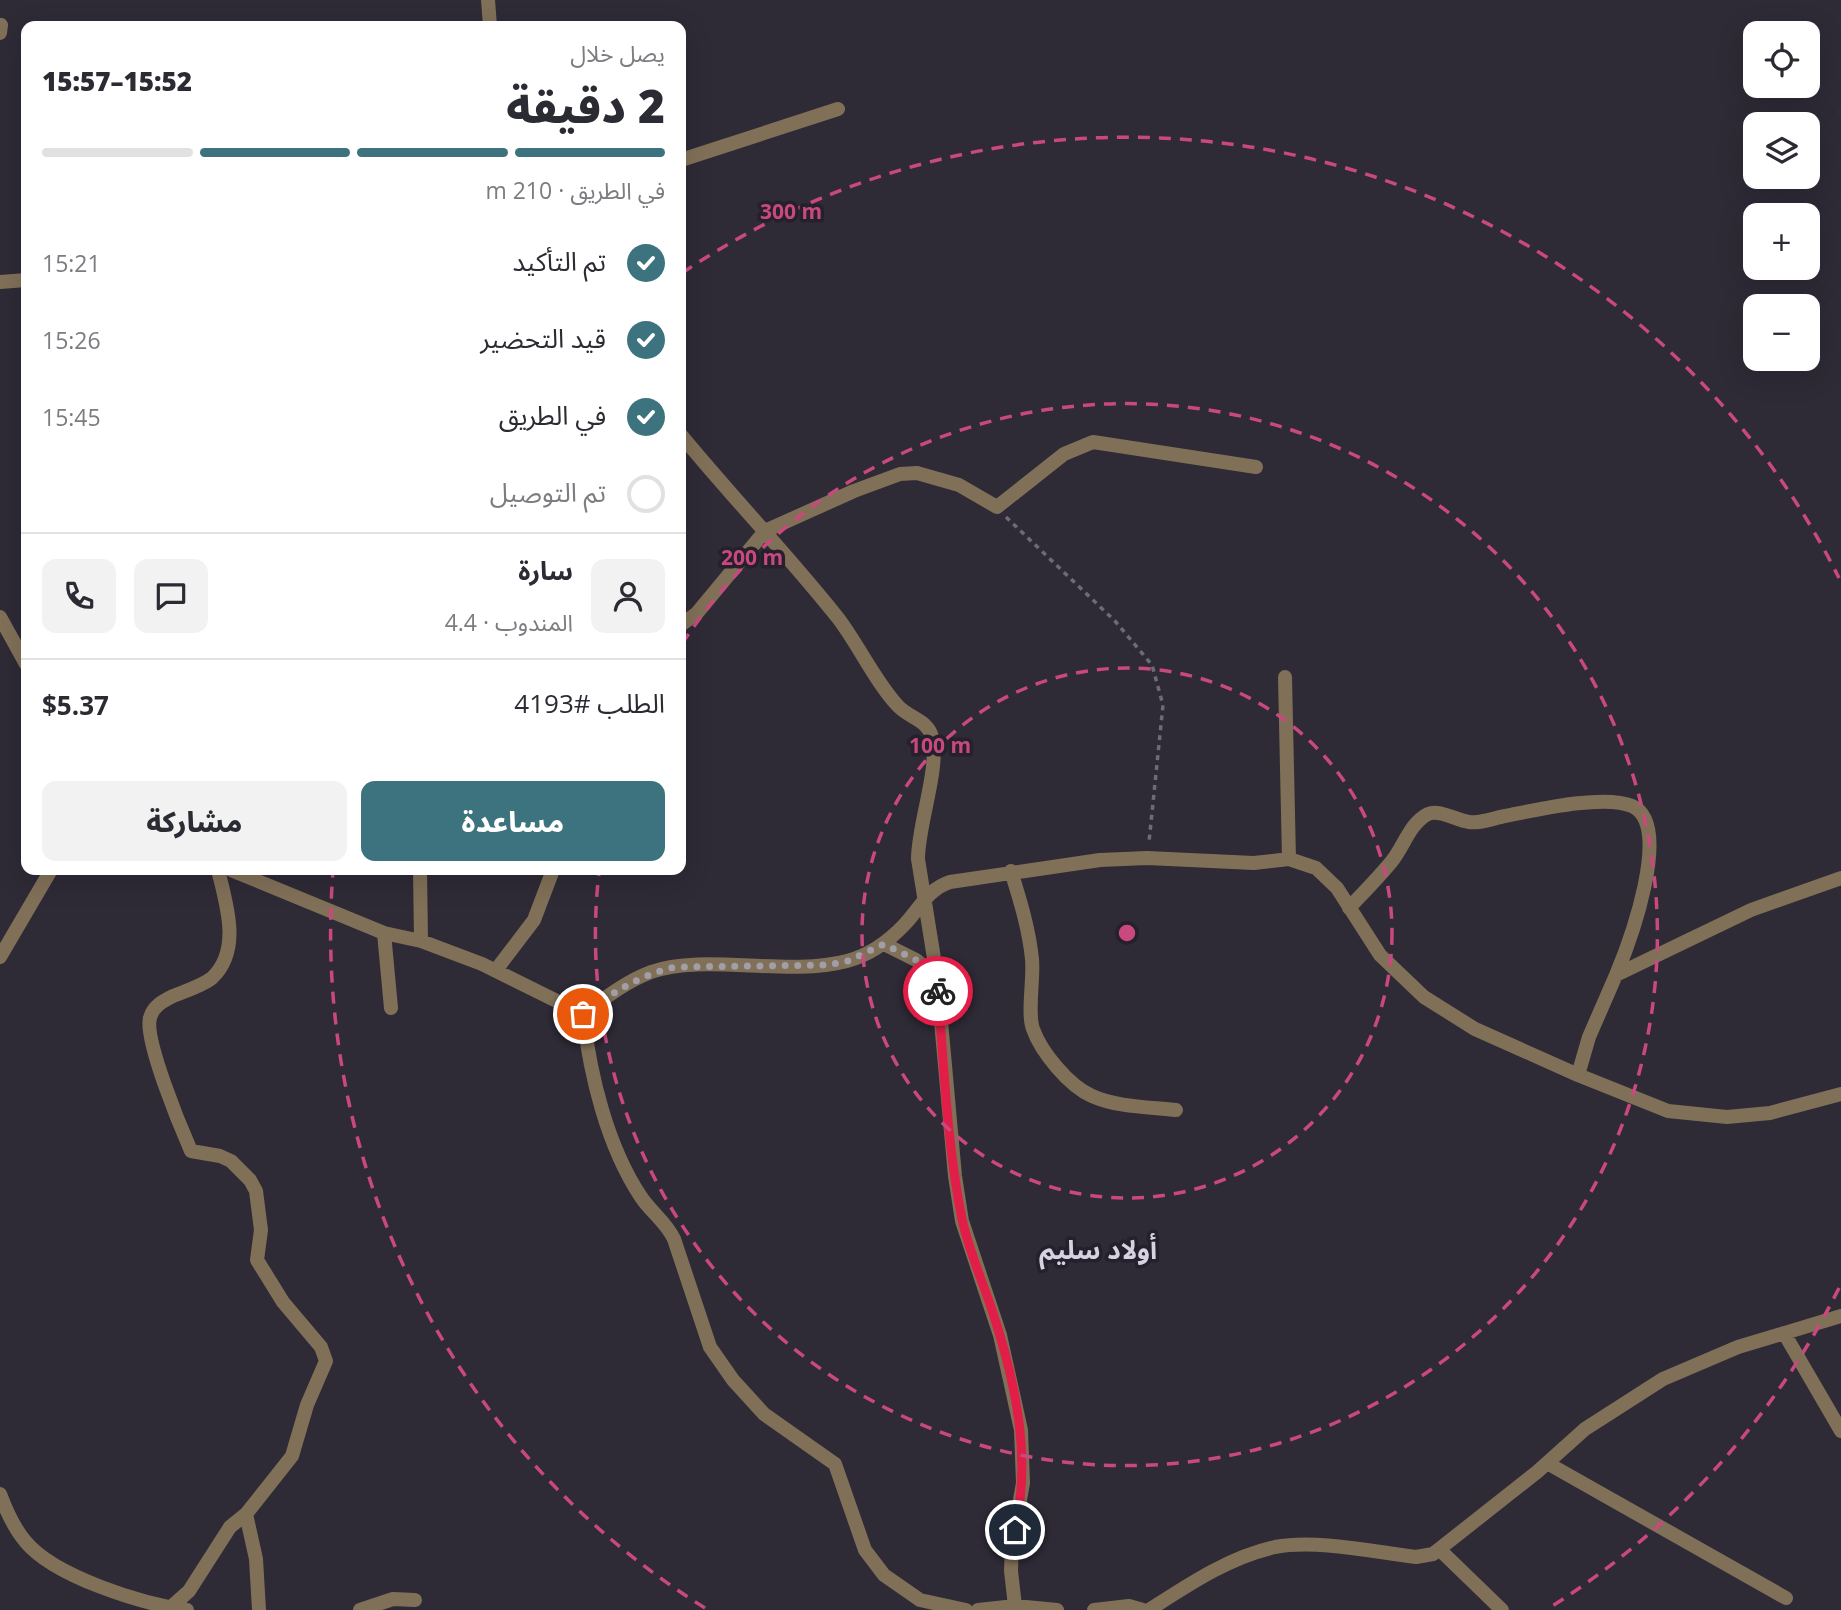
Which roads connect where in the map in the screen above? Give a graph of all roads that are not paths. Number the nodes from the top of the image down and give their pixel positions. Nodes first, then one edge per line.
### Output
1 (488, 0) edge
2 (490, 21) edge
3 (838, 109) dead end
4 (686, 158) edge
5 (21, 280) edge
6 (0, 282) edge
7 (686, 441) edge
8 (1256, 467) dead end
9 (765, 531) junction
10 (0, 617) edge
11 (686, 621) edge
12 (21, 655) edge
13 (1285, 677) dead end
14 (1289, 859) junction
15 (1011, 871) junction
16 (48, 875) edge
17 (219, 875) edge
18 (243, 875) edge
19 (420, 875) edge
20 (551, 875) edge
21 (1841, 878) edge
22 (925, 900) junction
23 (1349, 908) junction
24 (384, 933) junction
25 (421, 941) junction
26 (884, 944) junction
27 (0, 957) edge
28 (496, 970) junction
29 (1616, 975) junction
30 (937, 977) junction
31 (391, 1009) dead end
32 (583, 1014) junction
33 (1578, 1075) junction
34 (1841, 1094) edge
35 (1176, 1110) dead end
36 (1841, 1316) edge
37 (1784, 1333) junction
38 (1841, 1431) edge
39 (1548, 1463) junction
40 (0, 1494) edge
41 (246, 1514) junction
42 (1440, 1550) junction
43 (1786, 1598) dead end
44 (415, 1600) dead end
45 (1015, 1606) junction
46 (170, 1608) junction
47 (187, 1610) edge
48 (259, 1610) edge
49 (360, 1610) edge
50 (966, 1610) edge
51 (978, 1610) edge
52 (1057, 1610) edge
53 (1094, 1610) edge
54 (1143, 1610) edge
55 (1149, 1610) edge
56 (1502, 1610) edge

1 - 2 street
3 - 4 street
5 - 6 street
7 - 9 street
8 - 9 street
9 - 11 street
9 - 22 street
10 - 12 street
13 - 14 street
14 - 15 street
14 - 23 street
15 - 22 street
15 - 35 street
16 - 27 street
17 - 41 street
18 - 24 street
19 - 25 street
20 - 28 street
21 - 29 street
22 - 26 street
22 - 30 street
23 - 29 street
23 - 33 street
24 - 25 street
24 - 31 street
25 - 28 street
26 - 30 street
26 - 32 street
28 - 32 street
29 - 33 street
30 - 45 street
32 - 50 street
33 - 34 street
36 - 37 street
37 - 38 street
37 - 39 street
39 - 42 street
39 - 43 street
40 - 46 street
41 - 46 street
41 - 48 street
42 - 55 street
42 - 56 street
44 - 49 street
45 - 51 street
45 - 52 street
46 - 47 street
53 - 54 street

